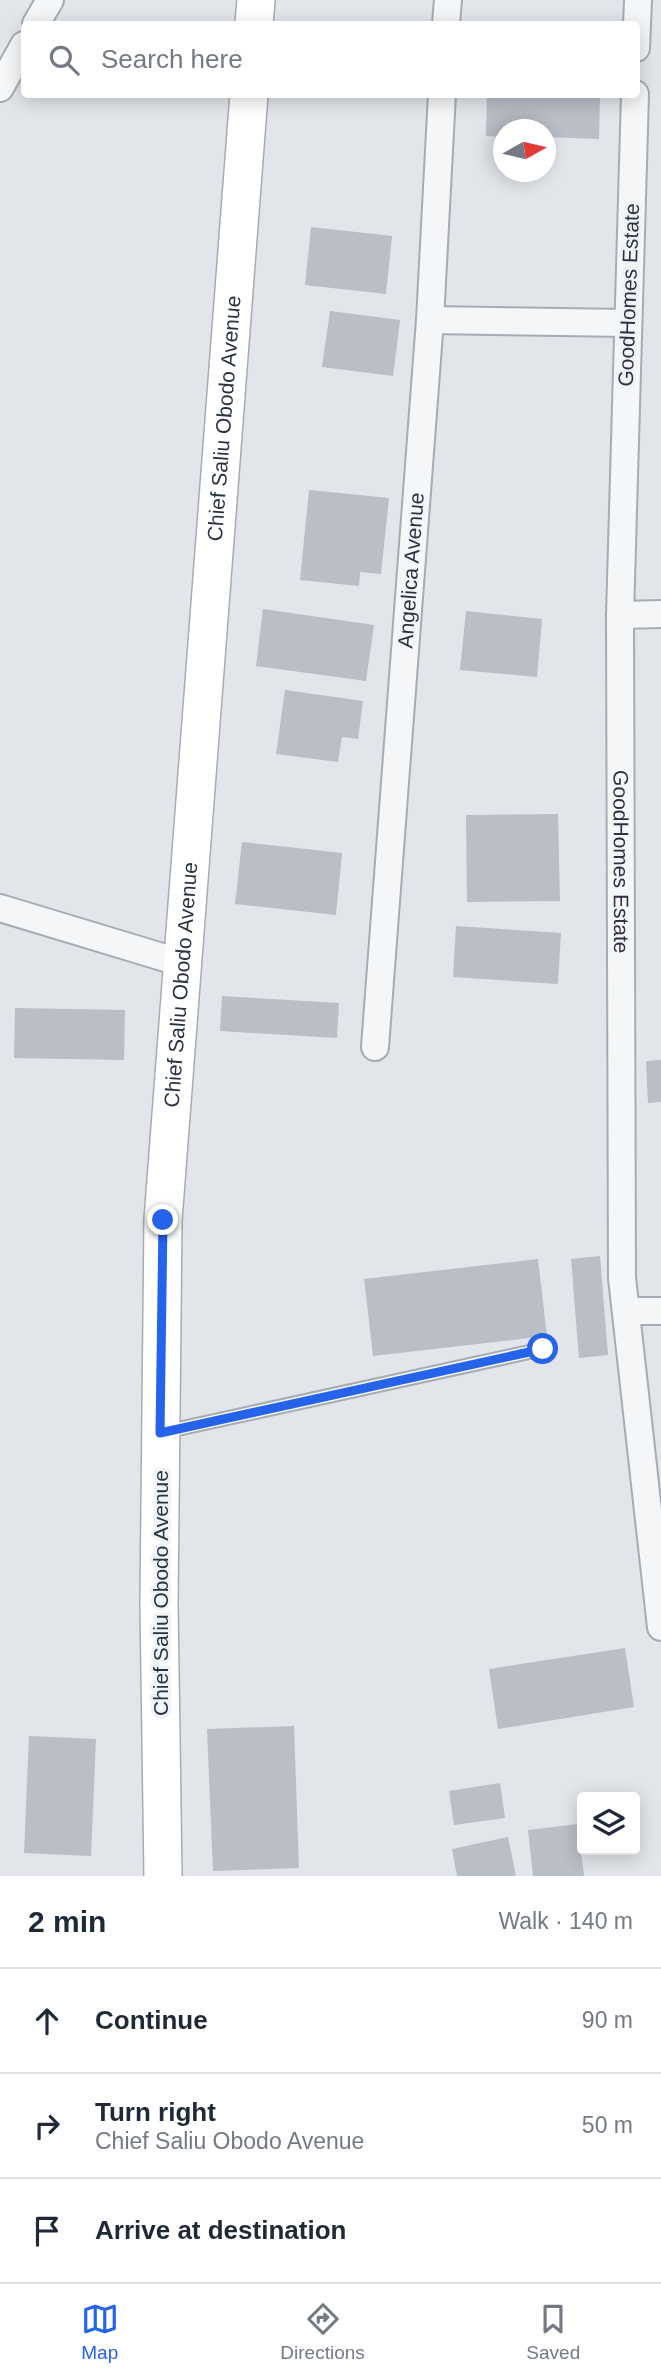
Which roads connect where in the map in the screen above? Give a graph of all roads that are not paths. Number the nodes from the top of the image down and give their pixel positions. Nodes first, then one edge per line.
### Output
1 (50, 0) edge
2 (256, 0) edge
3 (448, 0) edge
4 (646, 12) edge
5 (38, 21) edge
6 (254, 21) edge
7 (446, 21) edge
8 (640, 34) edge
9 (21, 50) edge
10 (0, 88) edge
11 (249, 98) edge
12 (442, 98) edge
13 (635, 98) edge
14 (430, 320) junction
15 (628, 323) junction
16 (661, 614) edge
17 (620, 615) junction
18 (0, 908) edge
19 (182, 963) junction
20 (375, 1047) dead end
21 (626, 1311) junction
22 (661, 1311) edge
23 (543, 1349) dead end
24 (160, 1433) junction
25 (661, 1627) edge
26 (163, 1876) edge

1 - 5 street
2 - 6 street
3 - 7 street
4 - 8 street
9 - 10 street
11 - 19 street, Chief Saliu Obodo Avenue
12 - 14 street, Angelica Avenue
13 - 15 street, GoodHomes Estate
14 - 15 street
14 - 20 street, Angelica Avenue
15 - 17 street, GoodHomes Estate
16 - 17 street
17 - 21 street, GoodHomes Estate
18 - 19 street
19 - 24 street, Chief Saliu Obodo Avenue
21 - 22 street
21 - 25 street, GoodHomes Estate
23 - 24 lane
24 - 26 street, Chief Saliu Obodo Avenue

